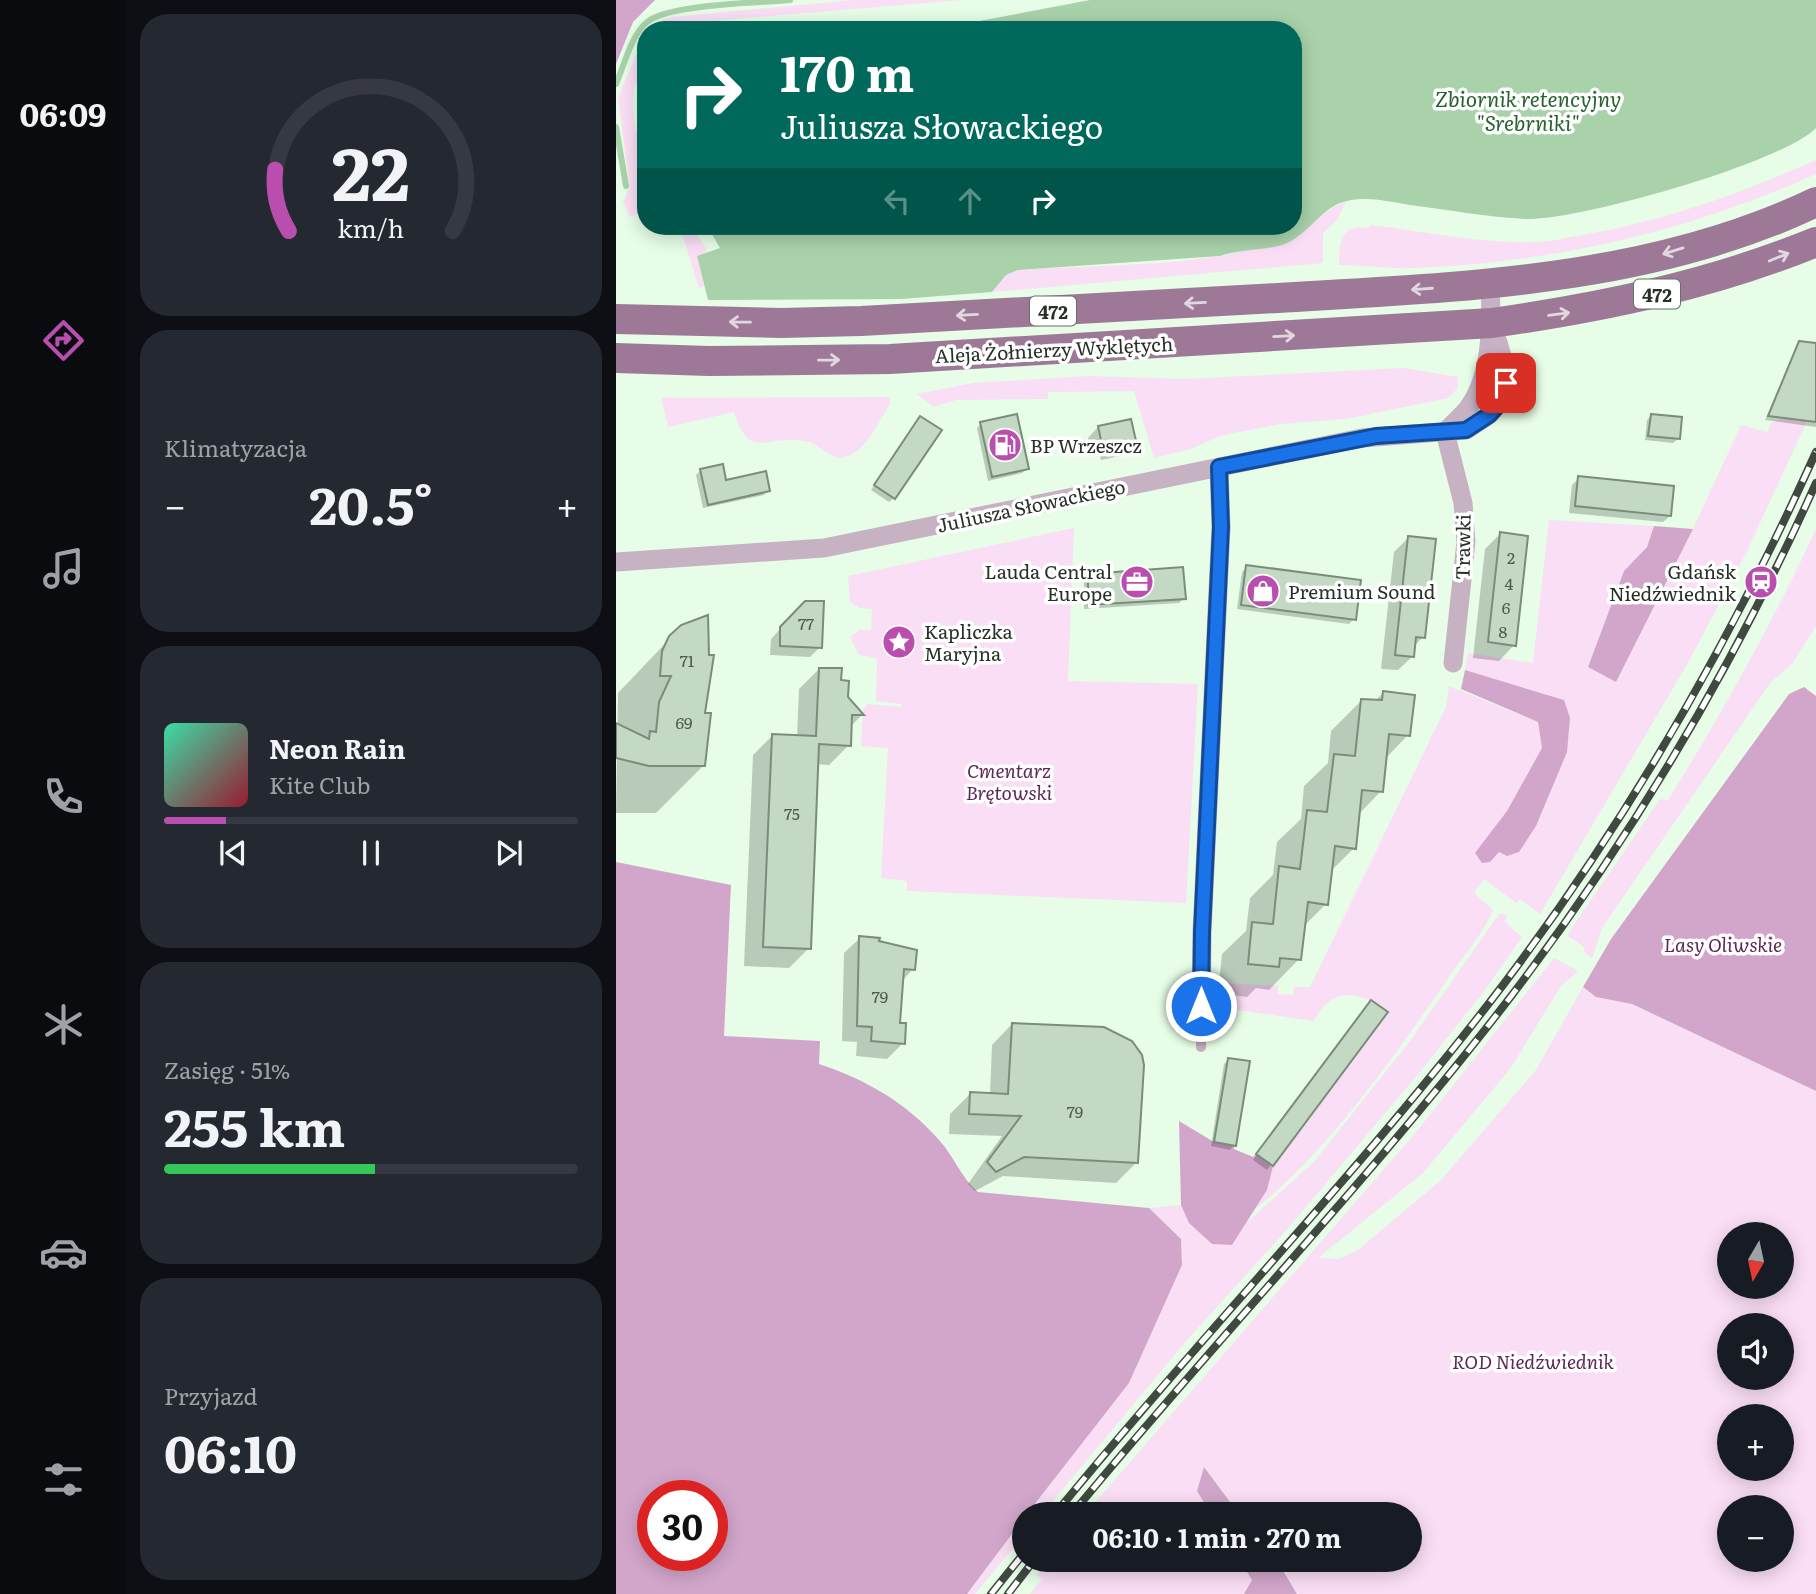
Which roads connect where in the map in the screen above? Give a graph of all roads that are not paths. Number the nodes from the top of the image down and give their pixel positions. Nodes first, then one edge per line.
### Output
1 (1816, 202) edge
2 (1816, 242) edge
3 (1490, 285) junction
4 (616, 319) edge
5 (1492, 323) junction
6 (616, 358) edge
7 (1445, 432) junction
8 (1219, 467) junction
9 (616, 562) edge
10 (1453, 663) dead end
11 (1201, 1039) dead end

1 -> 3 main road, 472
5 -> 2 main road, 472
3 -> 4 main road, Aleja Żołnierzy Wyklętych / 472
3 - 5 street
6 -> 5 main road, Aleja Żołnierzy Wyklętych / 472
5 - 7 street
7 - 8 street, Juliusza Słowackiego
7 - 10 street, Trawki
8 - 9 street, Juliusza Słowackiego
8 - 11 street

